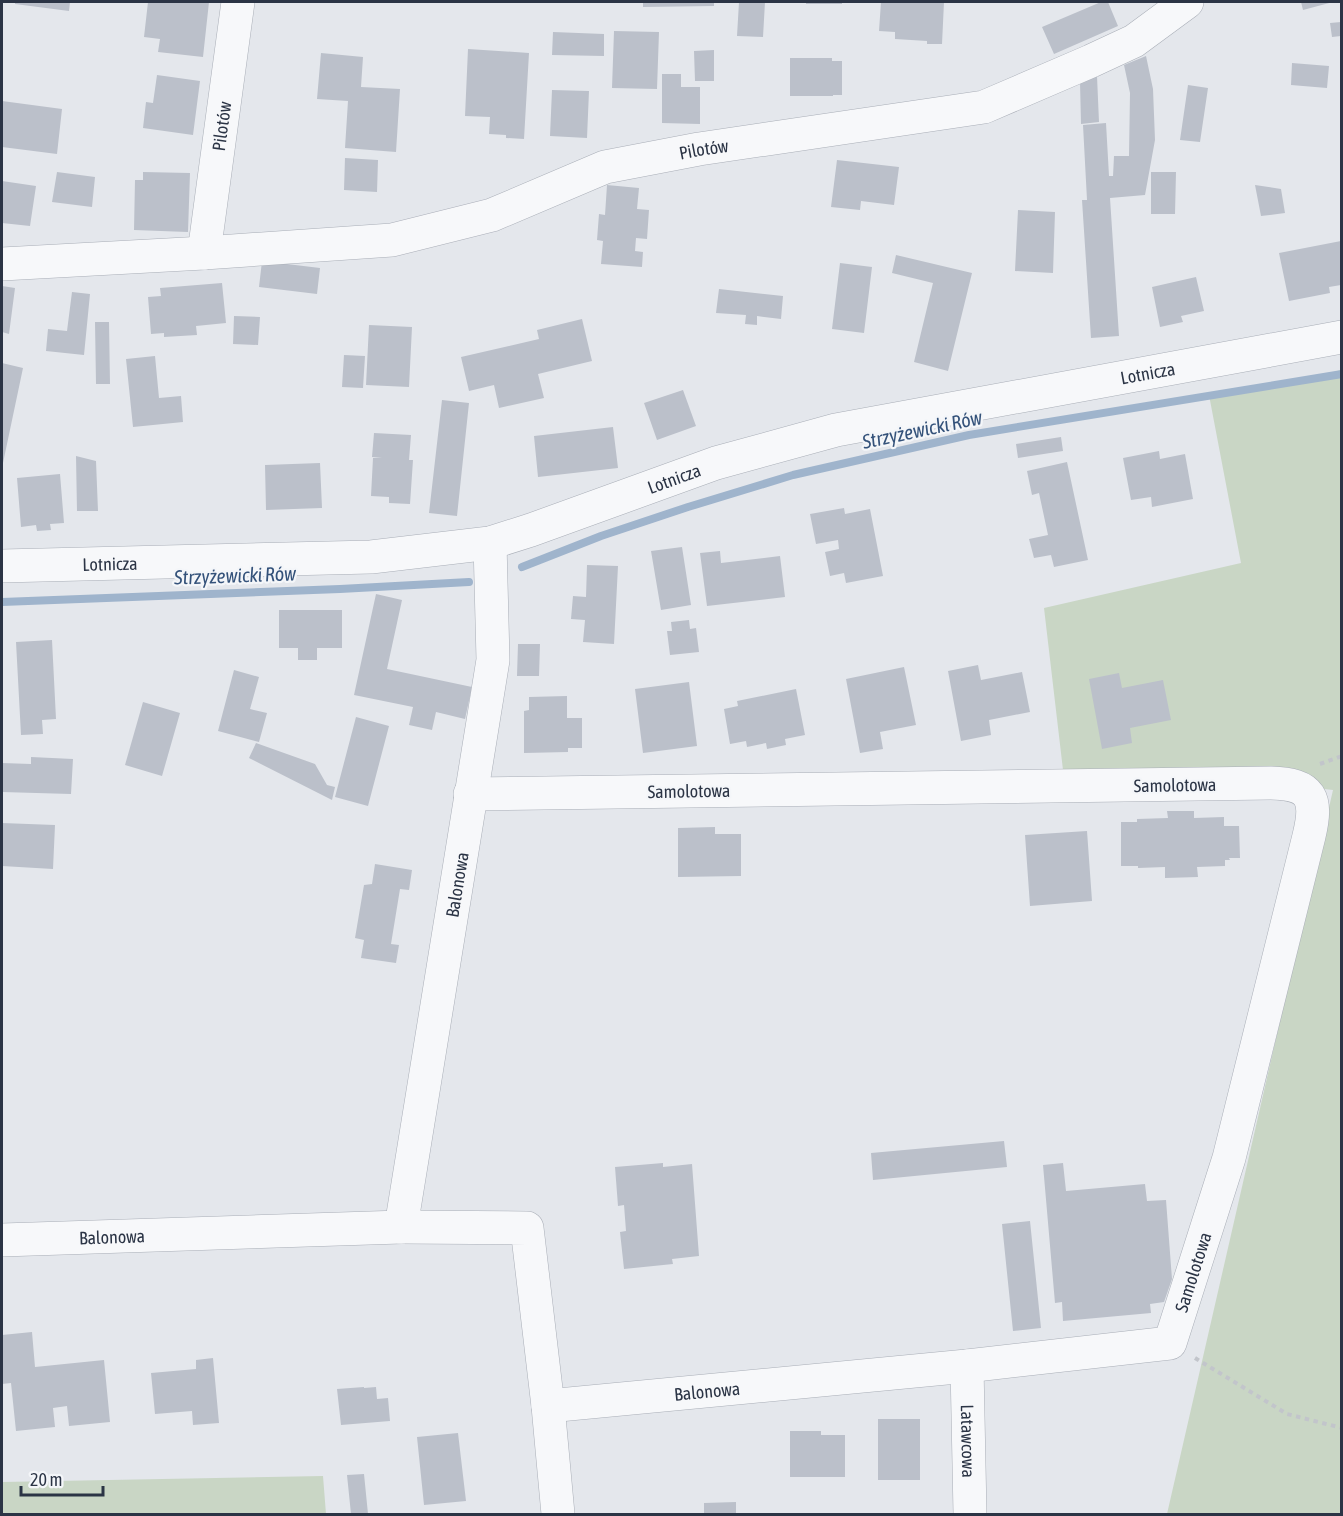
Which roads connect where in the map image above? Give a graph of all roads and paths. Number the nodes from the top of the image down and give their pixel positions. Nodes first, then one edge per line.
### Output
1 (238, 2) edge
2 (1187, 2) edge
3 (204, 253) junction
4 (2, 264) edge
5 (1341, 337) edge
6 (490, 543) junction
7 (2, 566) edge
8 (470, 794) junction
9 (401, 1227) junction
10 (2, 1240) edge
11 (1170, 1343) junction
12 (967, 1366) junction
13 (548, 1406) junction
14 (1341, 1428) edge
15 (558, 1515) edge
16 (970, 1515) edge

1 - 3 street, Pilotów
2 - 3 street, Pilotów
3 - 4 street, Pilotów
5 - 6 street, Lotnicza
6 - 7 street, Lotnicza
6 - 8 street, Balonowa
8 - 9 street, Balonowa
8 - 11 street, Samolotowa
9 - 10 street, Balonowa
9 - 13 street, Balonowa
11 - 12 street, Balonowa
11 - 14 path
12 - 13 street, Balonowa
12 - 16 street, Latawcowa
13 - 15 street

